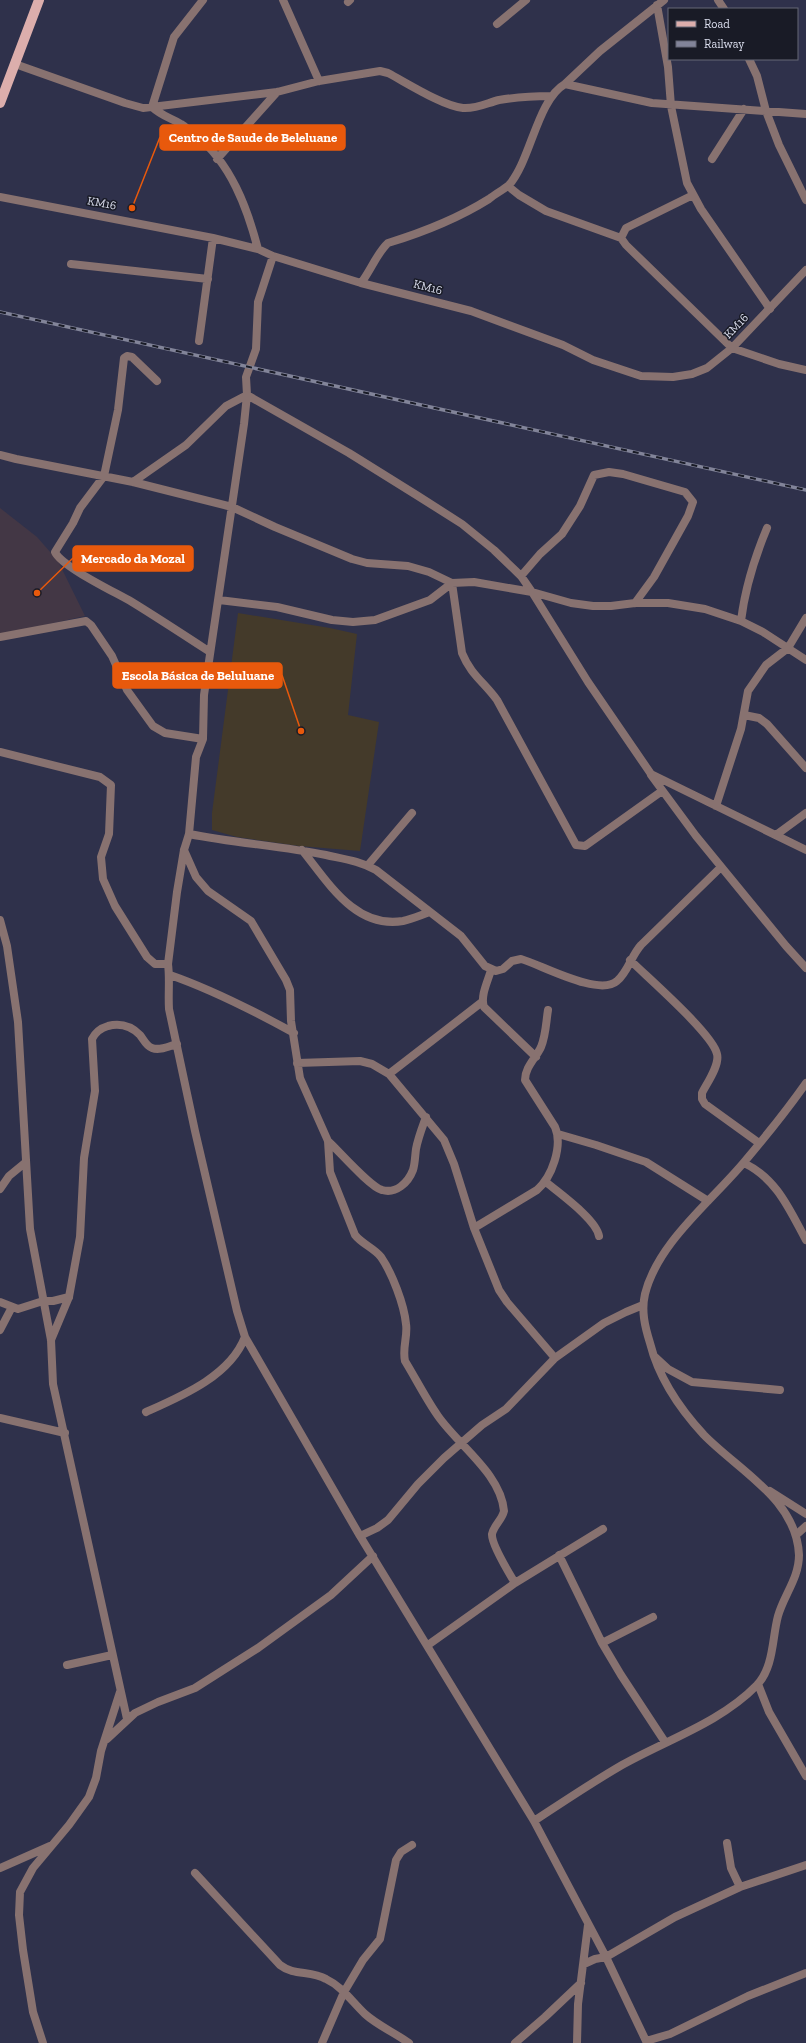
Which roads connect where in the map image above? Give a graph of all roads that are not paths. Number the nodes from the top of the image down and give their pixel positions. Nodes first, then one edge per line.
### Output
1 (39, 0) edge
2 (203, 0) edge
3 (283, 0) edge
4 (526, 0) edge
5 (661, 2) edge
6 (497, 24) dead end
7 (749, 60) edge
8 (15, 64) junction
9 (319, 81) junction
10 (564, 84) junction
11 (277, 92) junction
12 (551, 96) junction
13 (0, 103) edge
14 (671, 106) junction
15 (152, 107) junction
16 (744, 109) junction
17 (766, 111) junction
18 (806, 114) edge
19 (217, 158) junction
20 (712, 159) dead end
21 (508, 186) junction
22 (692, 195) junction
23 (0, 197) edge
24 (806, 200) edge
25 (213, 238) junction
26 (621, 238) junction
27 (258, 249) junction
28 (273, 256) junction
29 (71, 264) dead end
30 (806, 270) edge
31 (208, 279) junction
32 (362, 283) junction
33 (770, 309) junction
34 (199, 340) dead end
35 (732, 348) junction
36 (806, 370) edge
37 (156, 381) dead end
38 (247, 395) junction
39 (0, 455) edge
40 (104, 476) junction
41 (133, 482) junction
42 (232, 506) junction
43 (767, 528) dead end
44 (521, 576) junction
45 (452, 583) junction
46 (532, 592) junction
47 (219, 600) junction
48 (636, 603) junction
49 (806, 618) edge
50 (741, 621) junction
51 (0, 637) edge
52 (788, 648) junction
53 (210, 652) junction
54 (806, 660) edge
55 (744, 715) junction
56 (203, 739) junction
57 (0, 752) edge
58 (806, 768) edge
59 (651, 774) junction
60 (662, 791) junction
61 (716, 806) junction
62 (412, 813) dead end
63 (806, 813) edge
64 (189, 834) junction
65 (776, 835) junction
66 (184, 850) junction
67 (302, 850) junction
68 (806, 850) edge
69 (368, 865) junction
70 (720, 867) junction
71 (430, 912) junction
72 (0, 920) edge
73 (630, 960) junction
74 (168, 964) junction
75 (806, 968) edge
76 (491, 970) junction
77 (170, 975) junction
78 (482, 1002) junction
79 (548, 1010) dead end
80 (294, 1033) junction
81 (177, 1044) junction
82 (536, 1056) junction
83 (297, 1063) junction
84 (389, 1074) junction
85 (806, 1083) edge
86 (426, 1117) junction
87 (558, 1134) junction
88 (328, 1141) junction
89 (759, 1143) junction
90 (26, 1162) junction
91 (744, 1163) junction
92 (546, 1182) junction
93 (0, 1189) edge
94 (708, 1200) junction
95 (474, 1228) junction
96 (599, 1236) dead end
97 (806, 1240) edge
98 (69, 1297) junction
99 (43, 1300) junction
100 (0, 1302) edge
101 (643, 1306) junction
102 (12, 1307) junction
103 (0, 1330) edge
104 (245, 1337) junction
105 (51, 1340) junction
106 (654, 1357) junction
107 (555, 1358) junction
108 (668, 1369) junction
109 (660, 1372) junction
110 (780, 1390) dead end
111 (146, 1412) dead end
112 (0, 1418) edge
113 (65, 1433) junction
114 (461, 1445) junction
115 (762, 1487) junction
116 (806, 1514) edge
117 (806, 1526) edge
118 (603, 1529) dead end
119 (796, 1535) junction
120 (360, 1536) junction
121 (559, 1555) junction
122 (373, 1556) junction
123 (514, 1583) junction
124 (653, 1617) dead end
125 (602, 1643) junction
126 (428, 1645) junction
127 (112, 1656) junction
128 (67, 1665) dead end
129 (758, 1684) junction
130 (121, 1690) junction
131 (127, 1719) junction
132 (104, 1742) junction
133 (665, 1742) junction
134 (806, 1776) edge
135 (534, 1821) junction
136 (727, 1843) dead end
137 (52, 1845) junction
138 (412, 1845) dead end
139 (806, 1865) edge
140 (0, 1868) edge
141 (195, 1873) dead end
142 (740, 1887) junction
143 (588, 1924) junction
144 (606, 1958) junction
145 (584, 1964) junction
146 (806, 1973) edge
147 (581, 1983) junction
148 (344, 1992) junction
149 (647, 2042) edge
150 (42, 2043) edge
151 (322, 2043) edge
152 (409, 2043) edge
153 (515, 2043) edge
154 (577, 2043) edge

1 - 8 main road
2 - 15 street
3 - 9 street
4 - 6 street
5 - 10 street
5 - 14 street
7 - 17 street
8 - 13 main road
8 - 15 street
9 - 11 street
9 - 12 street
10 - 12 street
10 - 14 street
11 - 15 street
11 - 19 street
12 - 21 street
14 - 16 street
14 - 22 street
15 - 19 street
16 - 17 street
16 - 20 street
17 - 18 street
17 - 24 street
19 - 27 street
21 - 26 street
21 - 32 street
22 - 26 street
22 - 33 street
23 - 25 street, KM16
25 - 27 street, KM16
25 - 31 street
26 - 35 street
27 - 28 street, KM16
28 - 32 street, KM16
28 - 38 street
29 - 31 street
30 - 33 street, KM16
31 - 34 street
32 - 35 street, KM16
33 - 35 street, KM16
35 - 36 street
37 - 40 street
38 - 41 street
38 - 42 street
38 - 44 street
39 - 40 street
40 - 41 street
40 - 53 street
41 - 42 street
42 - 45 street
42 - 47 street
43 - 50 street
44 - 46 street
44 - 48 street
45 - 46 street
45 - 47 street
45 - 60 street
46 - 48 street
46 - 59 street
47 - 53 street
48 - 50 street
49 - 52 street
50 - 52 street
51 - 56 street
52 - 54 street
52 - 55 street
53 - 56 street
55 - 58 street
55 - 61 street
56 - 64 street
57 - 74 street
59 - 60 street
59 - 61 street
60 - 70 street
61 - 65 street
62 - 69 street
63 - 65 street
64 - 66 street
64 - 67 street
65 - 68 street
66 - 74 street
66 - 80 street
67 - 69 street
67 - 71 street
69 - 71 street
70 - 73 street
70 - 75 street
71 - 76 street
72 - 90 street
73 - 76 street
73 - 89 street
74 - 77 street
76 - 78 street
77 - 80 street
77 - 81 street
78 - 82 street
78 - 84 street
79 - 82 street
80 - 83 street
81 - 98 street
81 - 104 street
82 - 87 street
83 - 84 street
83 - 88 street
84 - 86 street
85 - 89 street
86 - 88 street
86 - 95 street
87 - 92 street
87 - 94 street
88 - 114 street
89 - 91 street
90 - 93 street
90 - 99 street
91 - 94 street
91 - 97 street
92 - 95 street
92 - 96 street
94 - 101 street
95 - 107 street
98 - 99 street
98 - 105 street
99 - 102 street
99 - 105 street
100 - 102 street
101 - 106 street
101 - 107 street
102 - 103 street
104 - 111 street
104 - 120 street
105 - 113 street
106 - 108 street
106 - 109 street
107 - 114 street
108 - 109 street
108 - 110 street
109 - 115 street
112 - 113 street
113 - 127 street
114 - 120 street
114 - 123 street
115 - 116 street
115 - 119 street
117 - 119 street
118 - 121 street
119 - 129 street
120 - 122 street
121 - 123 street
121 - 125 street
122 - 126 street
122 - 131 street
123 - 126 street
124 - 125 street
125 - 133 street
126 - 135 street
127 - 128 street
127 - 130 street
129 - 133 street
129 - 134 street
130 - 131 street
130 - 132 street
131 - 132 street
132 - 137 street
133 - 135 street
135 - 143 street
136 - 142 street
137 - 140 street
137 - 150 street
138 - 148 street
139 - 142 street
141 - 148 street
142 - 144 street
143 - 144 street
143 - 145 street
144 - 145 street
144 - 149 street
145 - 147 street
146 - 149 street
147 - 153 street
147 - 154 street
148 - 151 street
148 - 152 street

